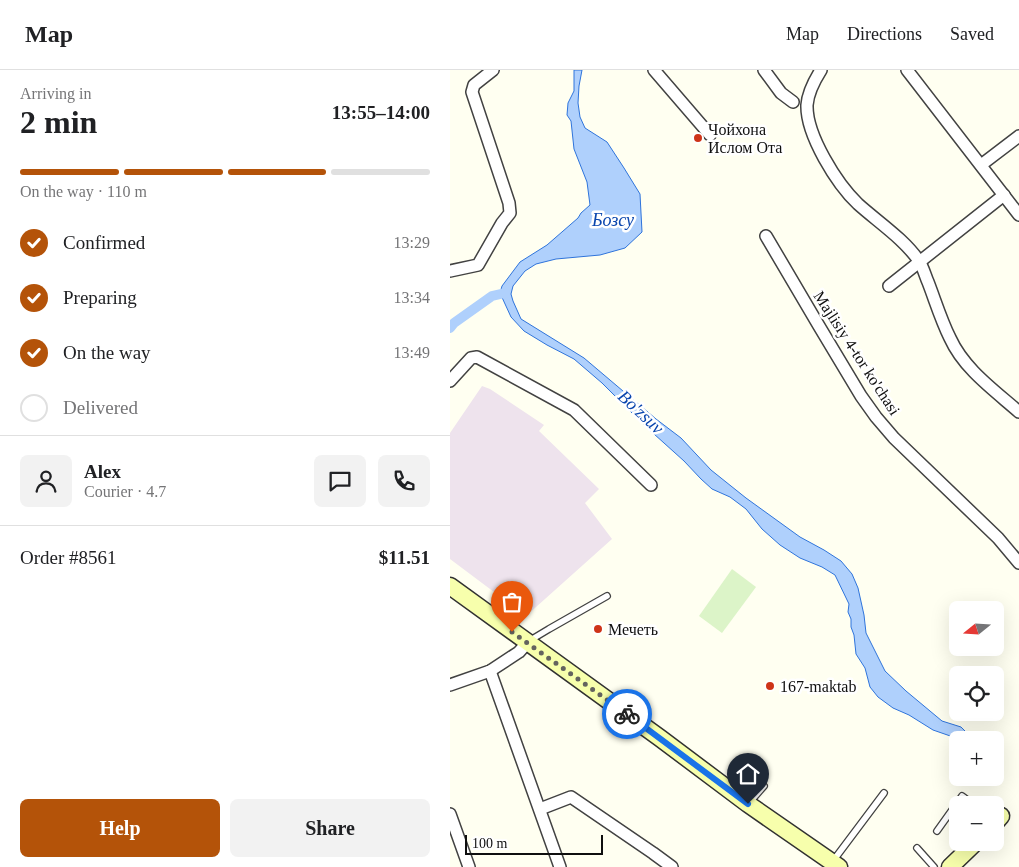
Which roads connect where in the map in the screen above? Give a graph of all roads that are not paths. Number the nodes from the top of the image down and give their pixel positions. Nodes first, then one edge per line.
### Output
1 (493, 70) edge
2 (654, 70) edge
3 (764, 70) edge
4 (820, 70) edge
5 (907, 70) edge
6 (794, 102) dead end
7 (710, 135) dead end
8 (1019, 136) edge
9 (981, 165) junction
10 (1004, 195) junction
11 (1019, 215) edge
12 (766, 236) dead end
13 (920, 262) junction
14 (450, 271) edge
15 (889, 286) dead end
16 (450, 381) edge
17 (1019, 412) edge
18 (651, 485) dead end
19 (1019, 563) edge
20 (450, 586) edge
21 (607, 596) dead end
22 (527, 642) junction
23 (490, 672) junction
24 (450, 685) edge
25 (764, 786) dead end
26 (884, 793) dead end
27 (748, 804) junction
28 (540, 809) junction
29 (450, 814) edge
30 (949, 814) edge
31 (937, 831) dead end
32 (917, 848) dead end
33 (967, 851) edge
34 (835, 865) edge
35 (469, 867) edge
36 (560, 867) edge
37 (672, 867) edge
38 (934, 867) edge
39 (950, 867) edge

1 - 14 street
2 - 7 street
3 - 6 street
4 - 13 street
5 - 9 street
8 - 9 street
9 - 10 street
10 - 11 street
10 - 13 street
12 - 19 street, Majlisiy 4-tor ko'chasi
13 - 15 street
13 - 17 street
16 - 18 street
20 - 22 street
21 - 22 lane
22 - 23 street
22 - 27 street
23 - 24 street
23 - 28 street
25 - 27 lane
26 - 34 lane
27 - 34 street
28 - 36 street
28 - 37 street
29 - 35 street
30 - 31 lane
32 - 38 lane
33 - 39 street

